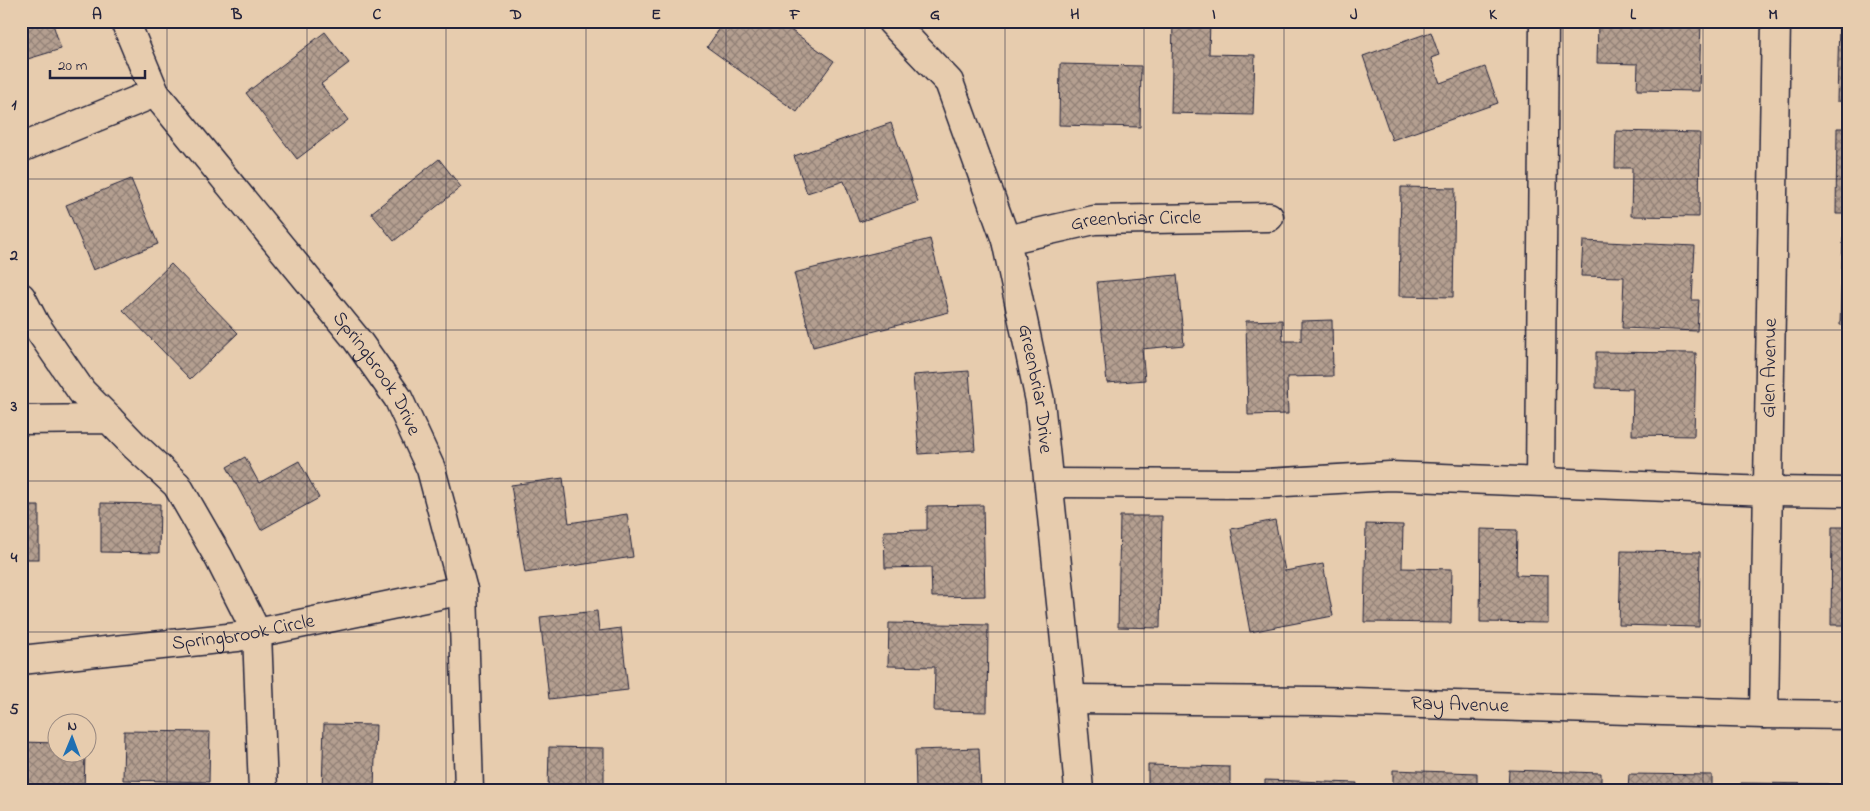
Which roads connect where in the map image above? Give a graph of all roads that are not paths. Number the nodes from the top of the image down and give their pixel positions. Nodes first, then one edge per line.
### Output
1 (125, 21) edge
2 (891, 21) edge
3 (1544, 21) edge
4 (1776, 21) edge
5 (155, 92) junction
6 (21, 148) edge
7 (1269, 217) dead end
8 (1006, 240) junction
9 (21, 297) edge
10 (109, 419) junction
11 (21, 420) edge
12 (1540, 482) junction
13 (1049, 483) junction
14 (1768, 491) junction
15 (1849, 492) edge
16 (463, 590) junction
17 (257, 633) junction
18 (21, 660) edge
19 (1071, 699) junction
20 (1764, 714) junction
21 (1849, 714) edge
22 (263, 790) edge
23 (469, 790) edge
24 (1079, 790) edge

1 - 5 street, Springbrook Drive
2 - 8 street, Greenbriar Drive
3 - 12 street
4 - 14 street, Glen Avenue
5 - 6 street
5 - 16 street, Springbrook Drive
7 - 8 street, Greenbriar Circle
8 - 13 street, Greenbriar Drive
9 - 10 street
10 - 11 street
10 - 17 street
12 - 13 street
12 - 14 street
13 - 19 street, Greenbriar Drive
14 - 15 street
14 - 20 street, Glen Avenue
16 - 17 street, Springbrook Circle
16 - 23 street, Springbrook Drive
17 - 18 street, Springbrook Circle
17 - 22 street
19 - 20 street, Ray Avenue
19 - 24 street, Greenbriar Drive
20 - 21 street, Ray Avenue

